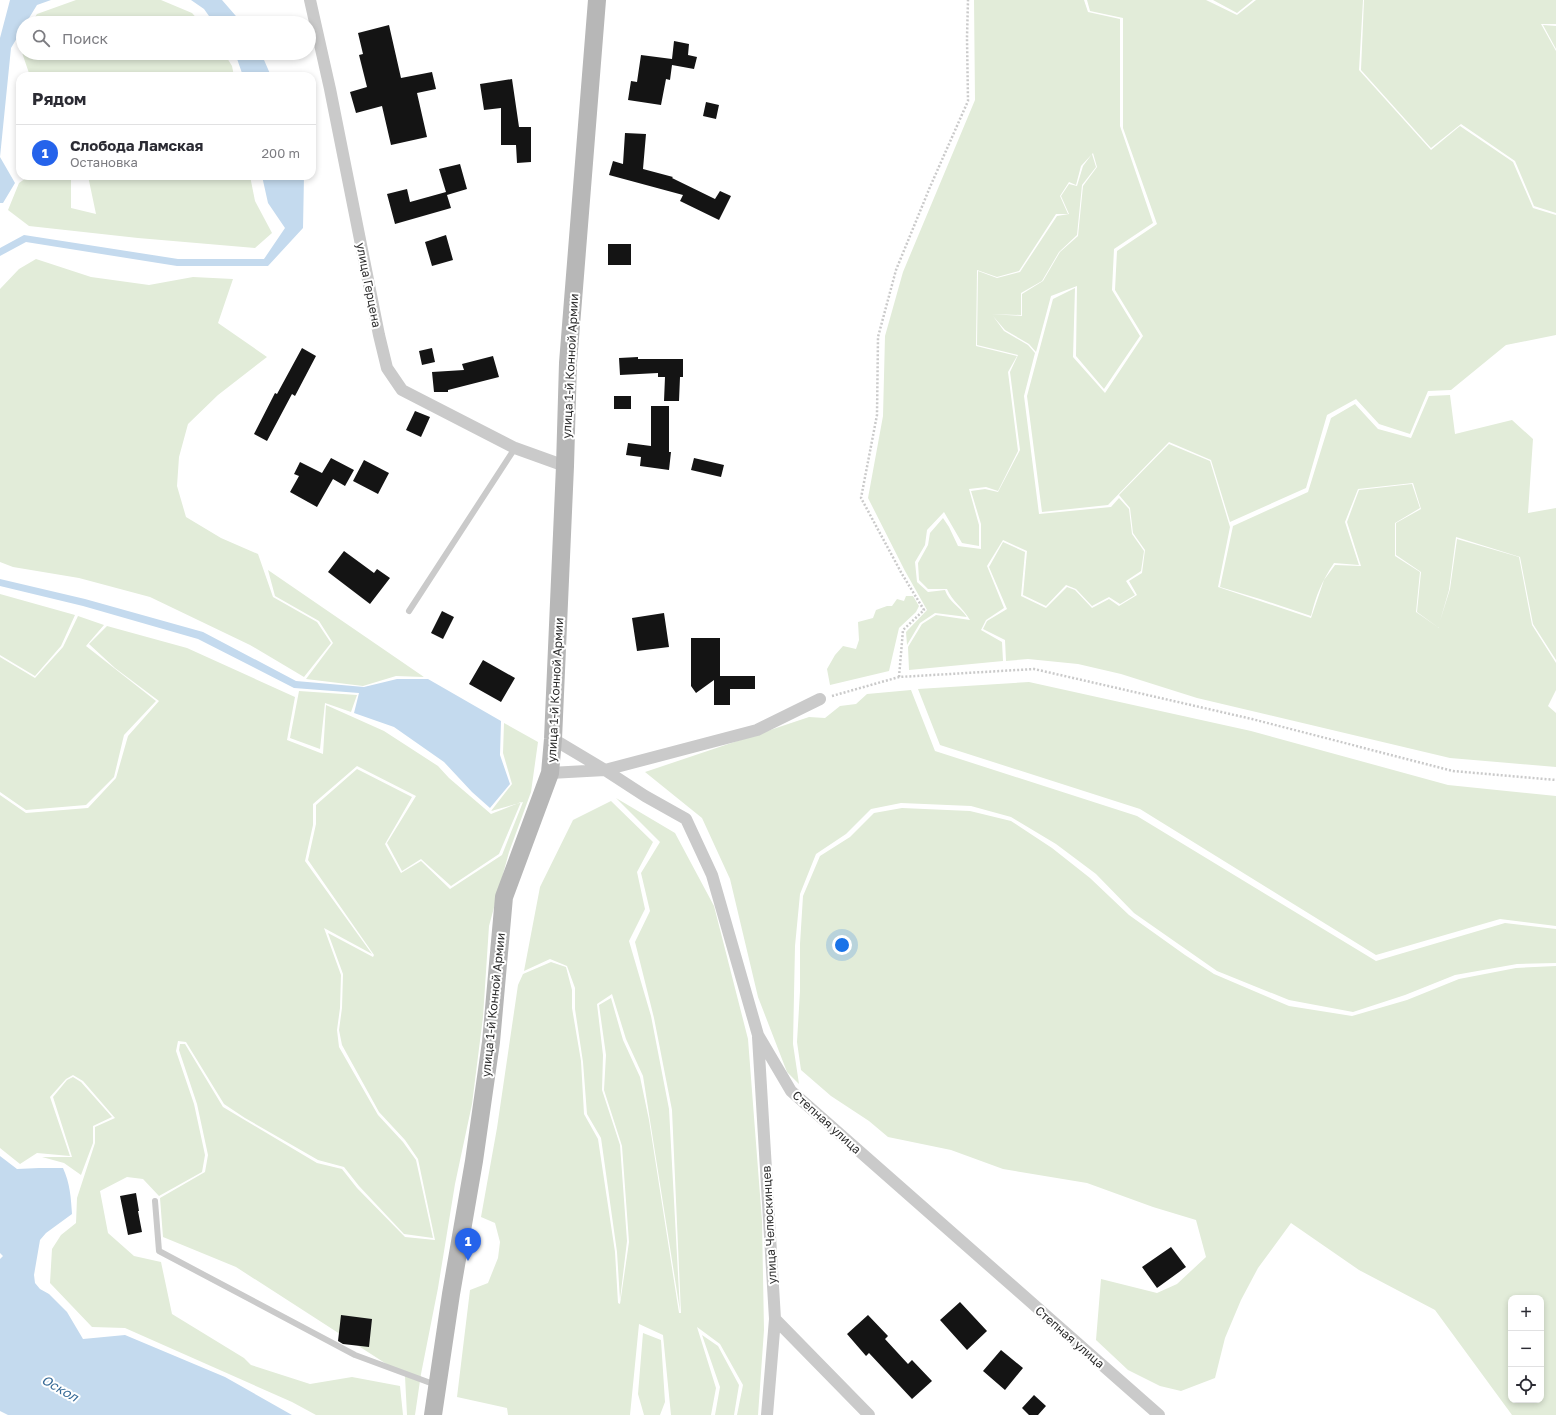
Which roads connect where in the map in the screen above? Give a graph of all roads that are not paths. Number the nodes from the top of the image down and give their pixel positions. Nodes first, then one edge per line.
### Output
1 (310, 0) edge
2 (597, 0) edge
3 (314, 16) edge
4 (316, 27) edge
5 (515, 448) junction
6 (565, 466) junction
7 (409, 611) dead end
8 (820, 699) road end
9 (553, 739) junction
10 (605, 770) junction
11 (550, 773) junction
12 (758, 1035) junction
13 (154, 1201) dead end
14 (775, 1319) junction
15 (438, 1386) junction
16 (433, 1415) edge
17 (767, 1415) edge
18 (869, 1415) edge
19 (1159, 1415) edge

1 - 3 street, улица Герцена
2 - 6 main road, улица 1-й Конной Армии
4 - 5 street, улица Герцена
5 - 6 street, улица Герцена
5 - 7 lane
6 - 9 main road, улица 1-й Конной Армии
8 - 10 street
9 - 10 street, Степная улица
9 - 11 main road, улица 1-й Конной Армии
10 - 11 street
10 - 12 street, Степная улица
11 - 15 main road, улица 1-й Конной Армии
12 - 14 street, улица Челюскинцев
12 - 19 street, Степная улица
13 - 15 lane
14 - 17 street, улица Челюскинцев
14 - 18 street
15 - 16 main road, улица 1-й Конной Армии

